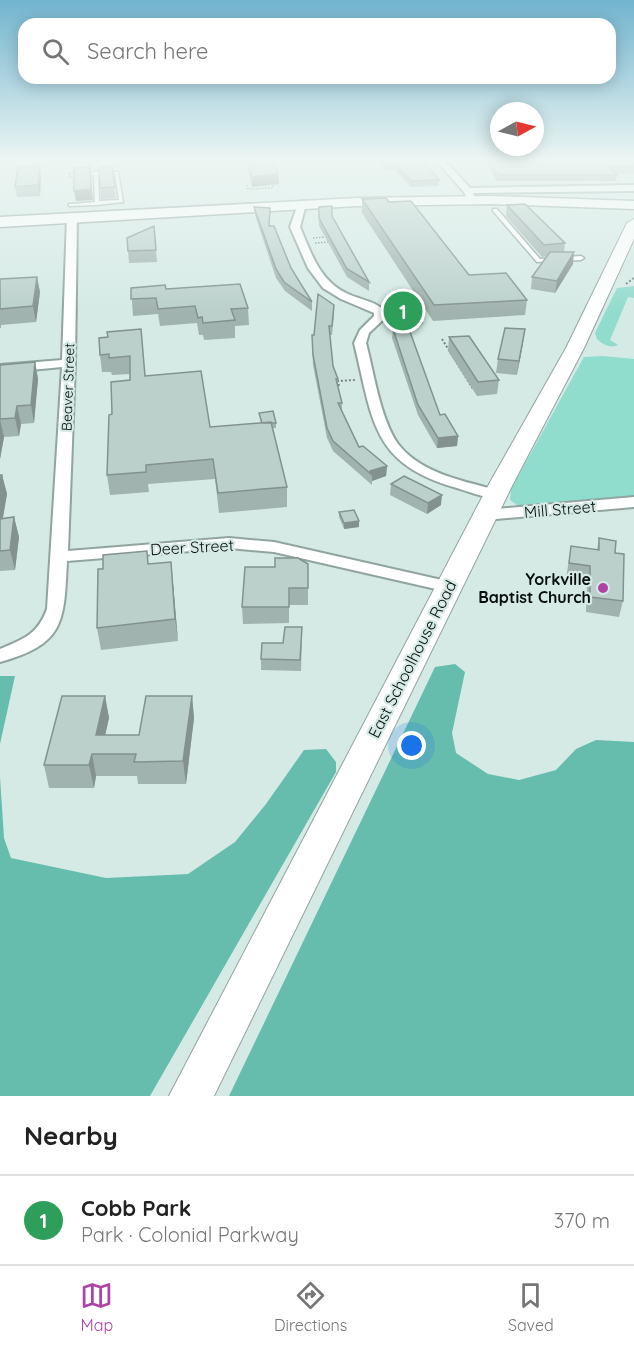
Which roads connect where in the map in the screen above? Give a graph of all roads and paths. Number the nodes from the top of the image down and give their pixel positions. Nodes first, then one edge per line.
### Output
1 (72, 211) joint
2 (300, 211) edge
3 (496, 211) edge
4 (0, 222) edge
5 (632, 229) edge
6 (313, 237) dead end
7 (325, 237) edge
8 (328, 242) edge
9 (315, 243) dead end
10 (582, 258) dead end
11 (634, 278) edge
12 (626, 284) dead end
13 (442, 339) dead end
14 (69, 363) junction
15 (0, 369) edge
16 (356, 380) dead end
17 (338, 381) edge
18 (473, 389) edge
19 (634, 502) edge
20 (491, 505) junction
21 (60, 557) junction
22 (449, 587) junction
23 (0, 656) edge
24 (191, 1096) edge

1 - 4 highway
1 - 14 street, Beaver Street
2 - 20 street
3 - 10 lane
5 - 20 main road, East Schoolhouse Road
6 - 7 path
8 - 9 path
11 - 12 path
13 - 18 path
14 - 15 street
14 - 21 street, Beaver Street
16 - 17 path
19 - 20 street, Mill Street
20 - 22 main road, East Schoolhouse Road
21 - 22 street, Deer Street
21 - 23 street
22 - 24 main road, East Schoolhouse Road

